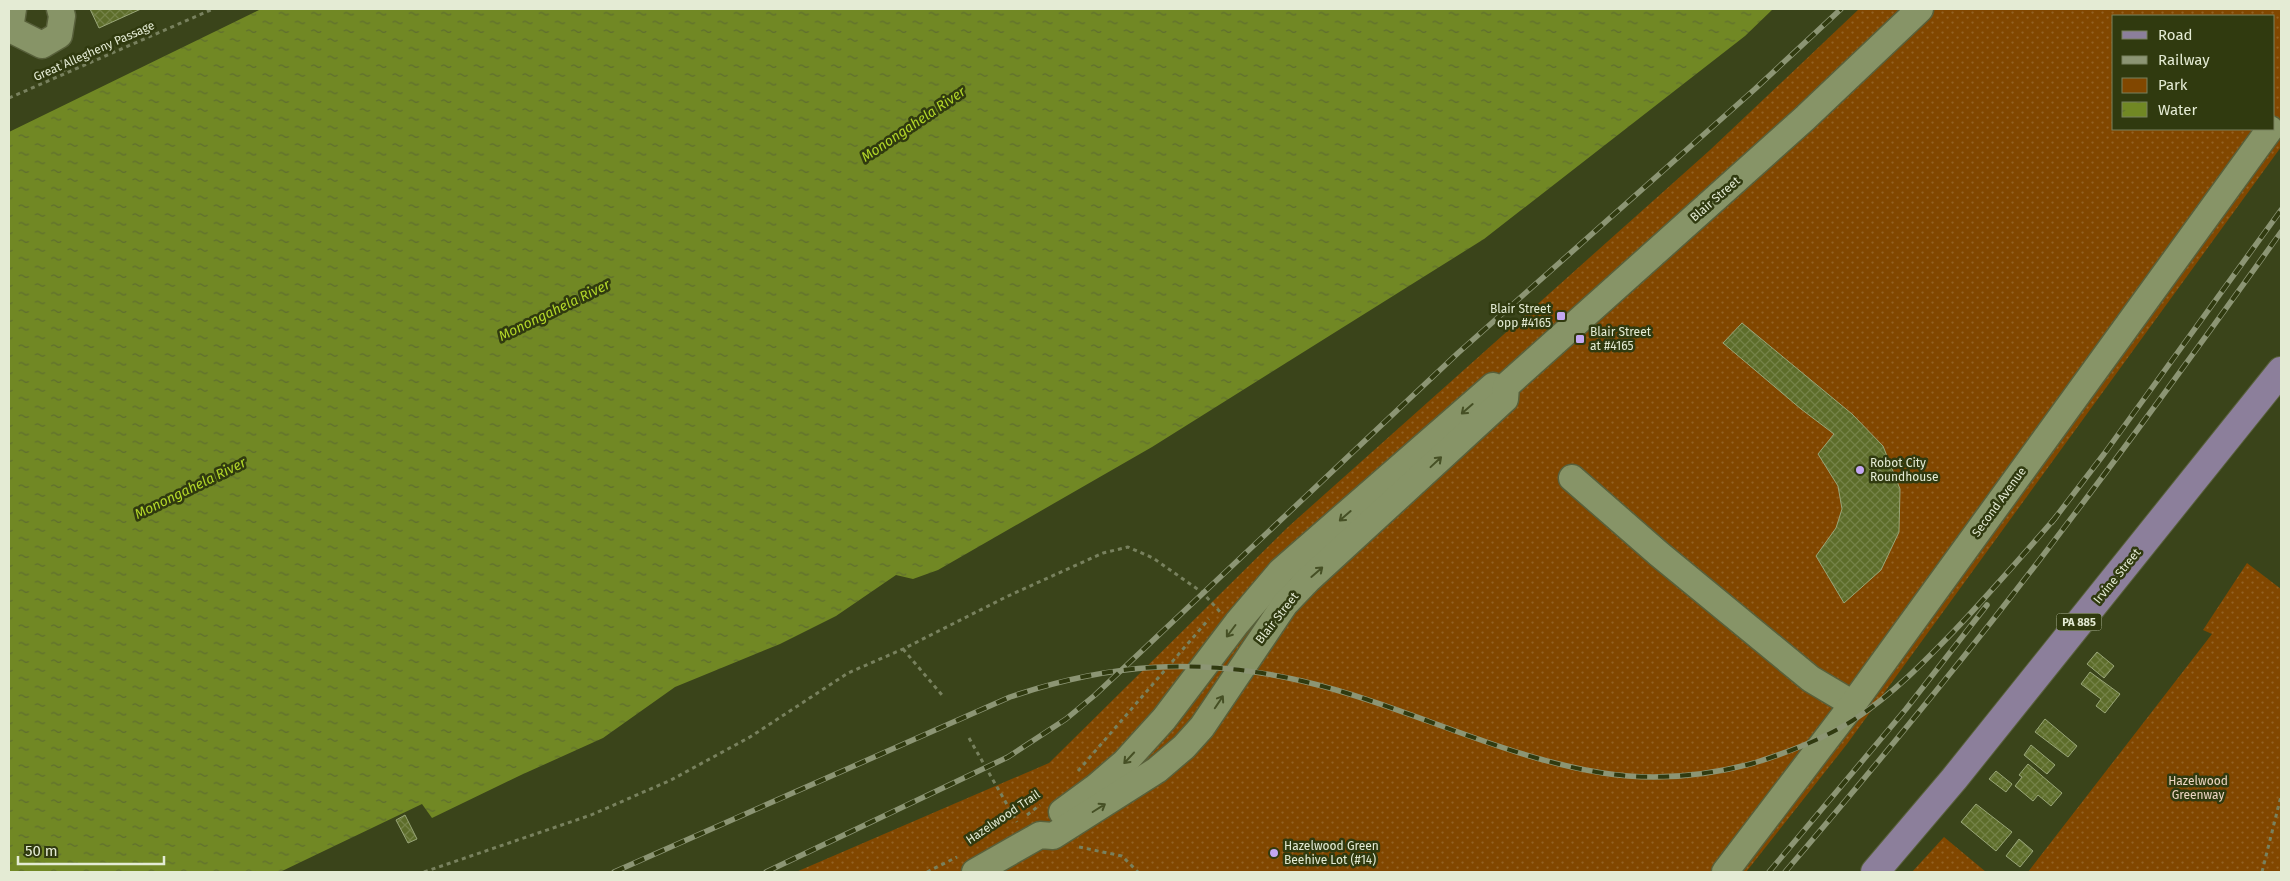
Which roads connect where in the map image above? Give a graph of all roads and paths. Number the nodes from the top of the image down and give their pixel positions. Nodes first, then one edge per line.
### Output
1 (13, 9) edge
2 (60, 9) edge
3 (213, 9) edge
4 (1920, 9) edge
5 (9, 98) edge
6 (2269, 130) edge
7 (2281, 371) edge
8 (1506, 386) junction
9 (1572, 478) dead end
10 (1237, 623) junction
11 (903, 649) junction
12 (942, 695) dead end
13 (1141, 699) dead end
14 (1852, 704) junction
15 (969, 738) dead end
16 (1074, 774) dead end
17 (2281, 796) edge
18 (1046, 800) dead end
19 (1008, 827) dead end
20 (1028, 833) junction
21 (1076, 846) dead end
22 (967, 864) edge
23 (424, 872) edge
24 (927, 872) edge
25 (1138, 872) edge
26 (1725, 872) edge
27 (1875, 872) edge
28 (2262, 872) edge

1 - 2 street
3 - 5 path, Great Allegheny Passage
4 - 8 street, Blair Street
6 - 14 street, Second Avenue
7 - 27 main road, Irvine Street / PA 885
8 -> 10 street, Blair Street
20 -> 8 street, Blair Street
9 - 14 street
10 - 11 path
10 -> 20 street, Blair Street
11 - 12 path
11 - 23 path
13 - 16 path
14 - 26 street, Second Avenue
15 - 20 path
17 - 28 path
18 - 20 path, Hazelwood Trail
19 - 20 path, Hazelwood Trail
20 - 22 street, Blair Street
21 - 25 path
22 - 24 path, Hazelwood Trail

